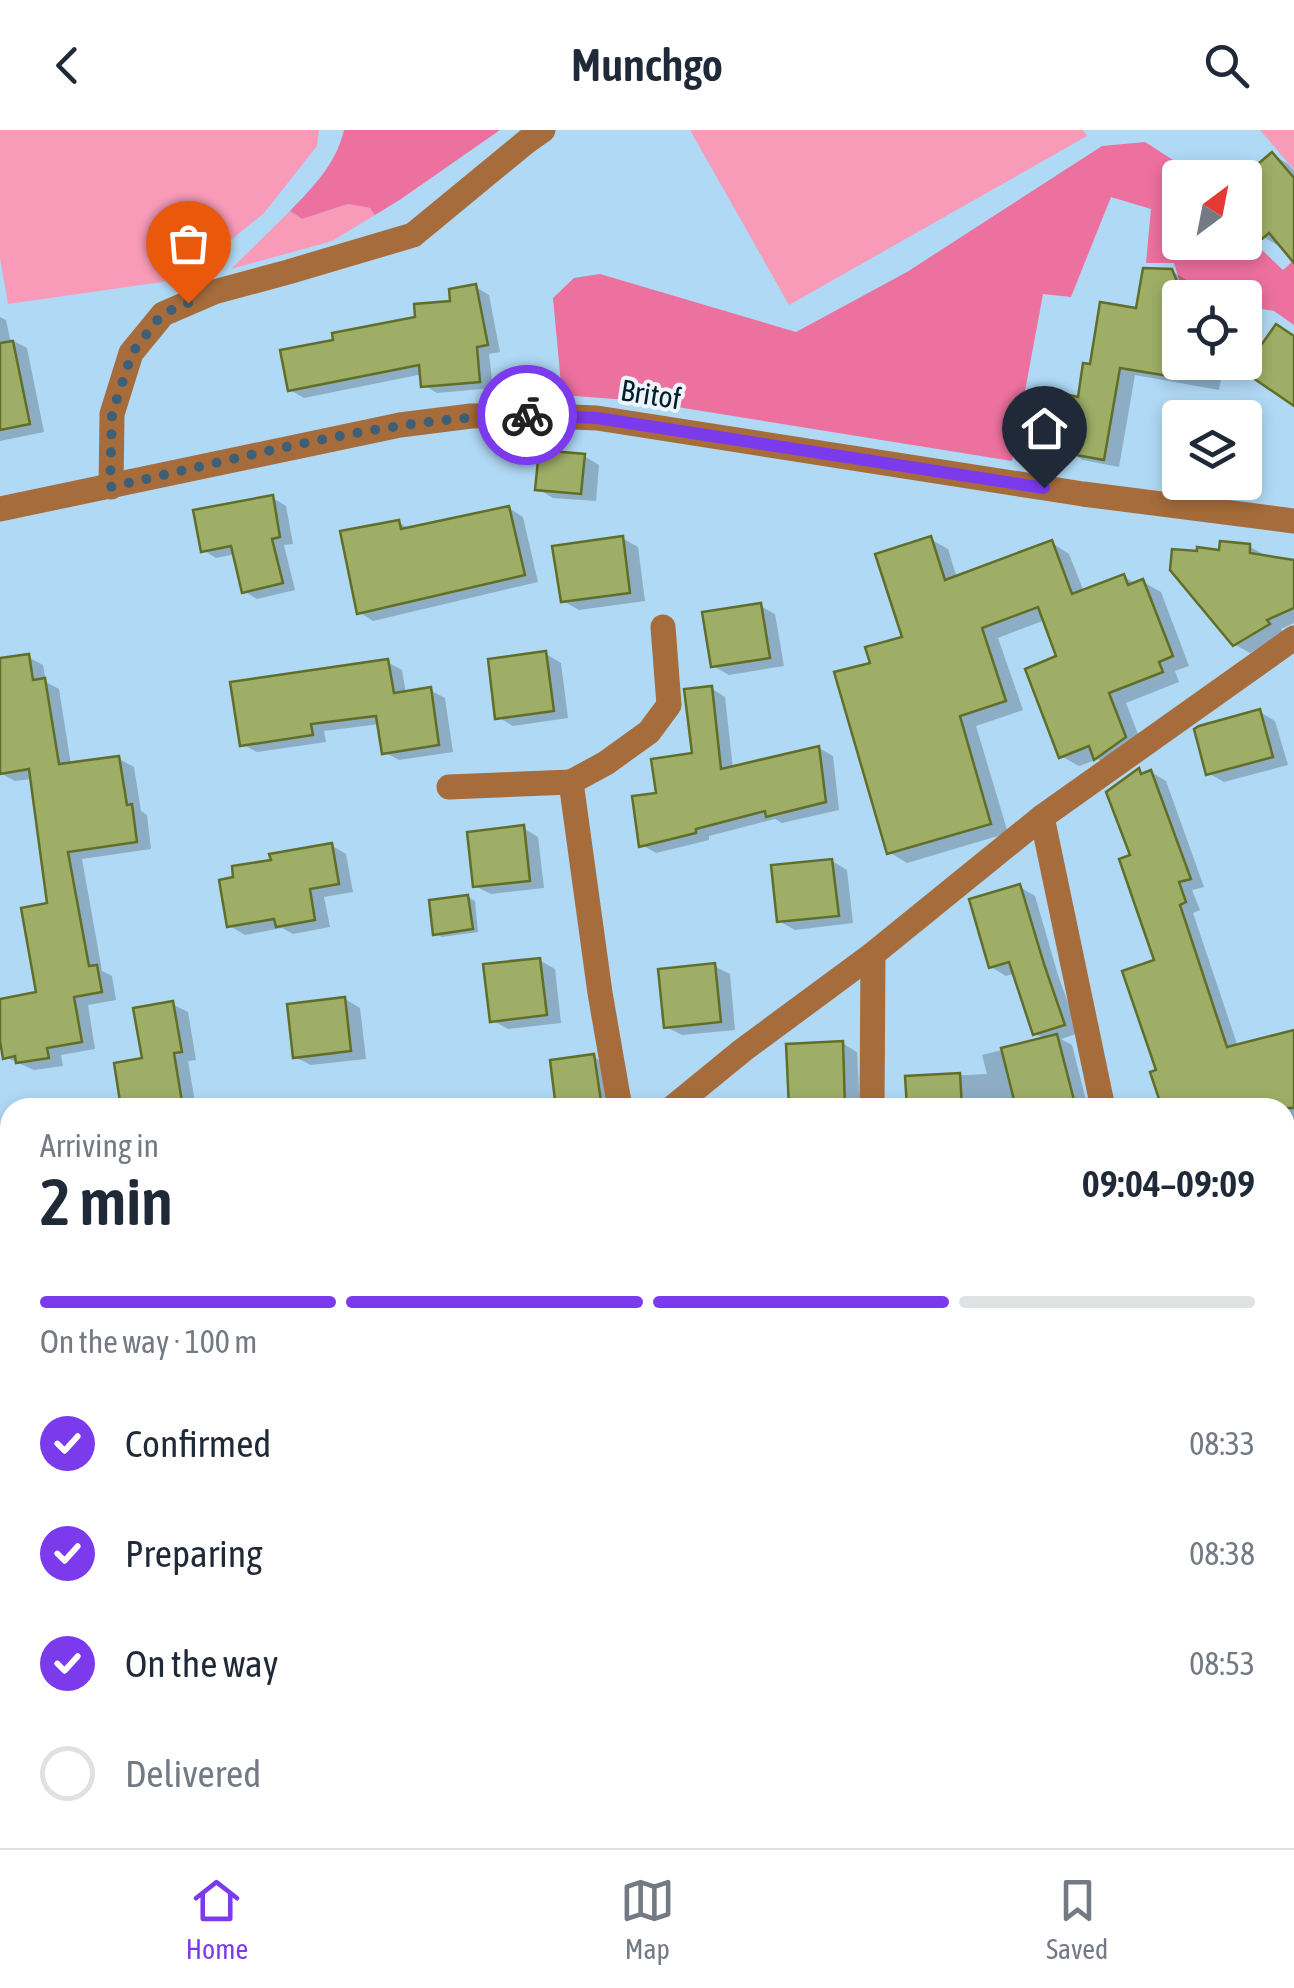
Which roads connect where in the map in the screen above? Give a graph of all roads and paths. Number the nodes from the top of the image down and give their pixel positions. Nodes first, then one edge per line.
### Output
1 (544, 130) edge
2 (110, 487) junction
3 (0, 509) edge
4 (1294, 522) edge
5 (663, 627) dead end
6 (1294, 638) edge
7 (571, 782) junction
8 (449, 787) dead end
9 (1042, 818) junction
10 (873, 954) junction
11 (618, 1098) edge
12 (684, 1098) edge
13 (872, 1098) edge
14 (1101, 1098) edge

1 - 2 street
2 - 3 street, Britof
2 - 4 street, Britof
5 - 7 street
6 - 9 street
7 - 8 street
7 - 11 street
9 - 10 street
9 - 14 street
10 - 12 street
10 - 13 street

